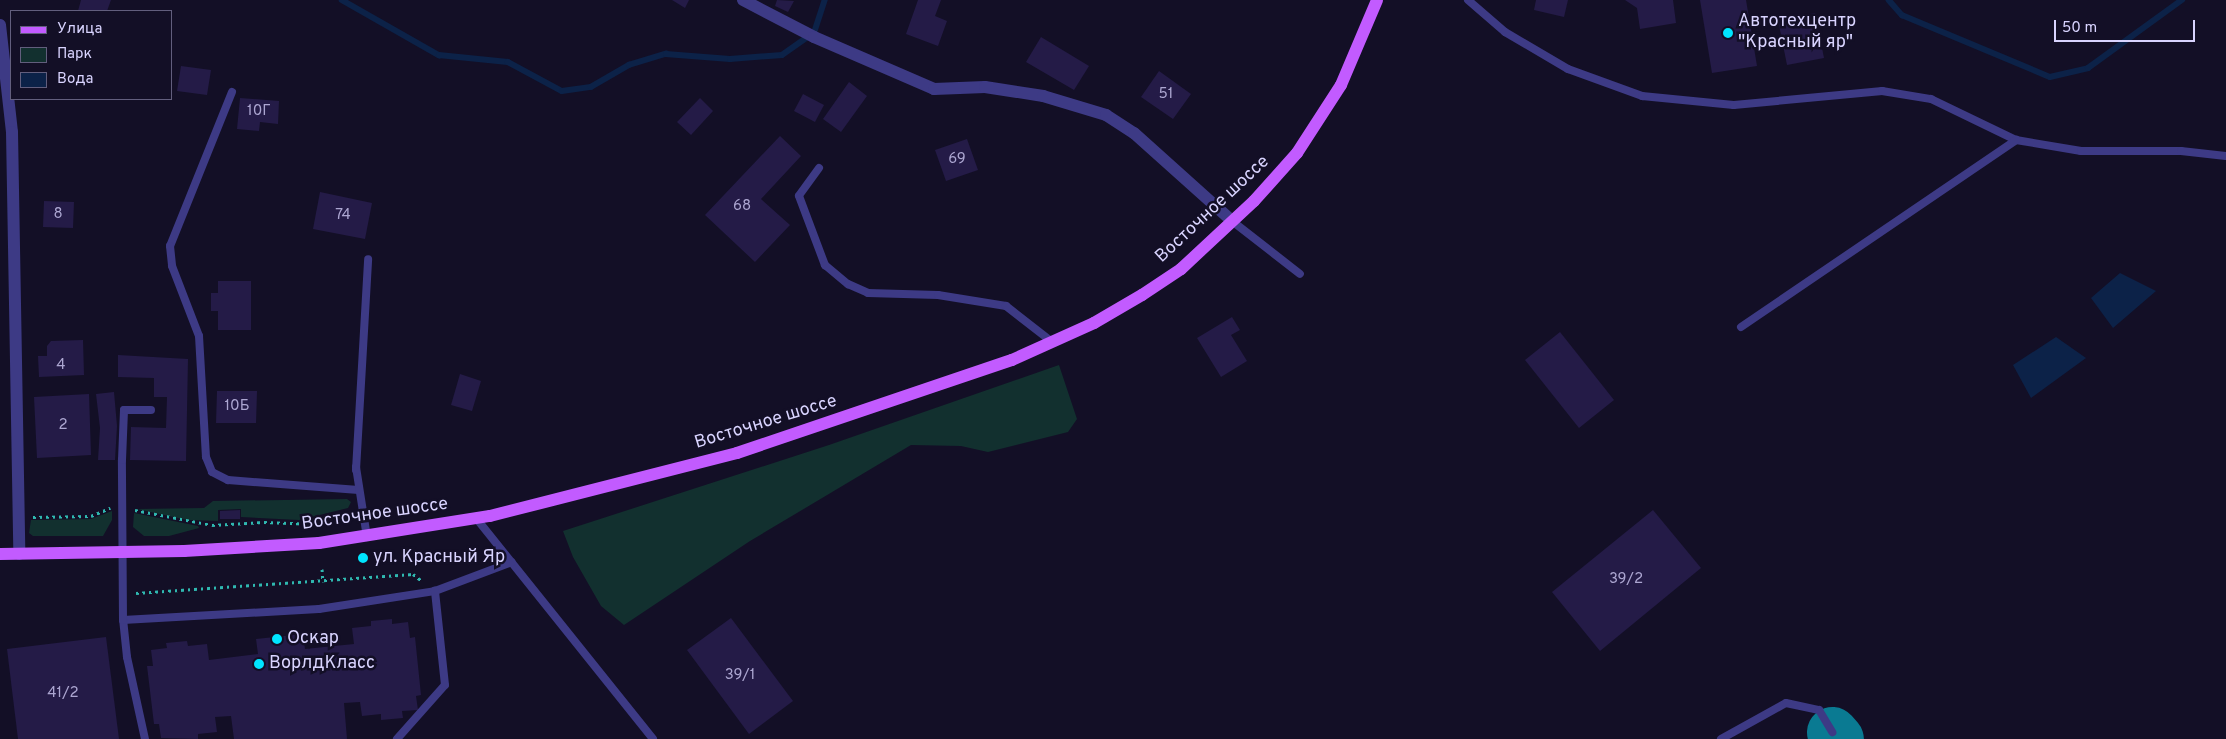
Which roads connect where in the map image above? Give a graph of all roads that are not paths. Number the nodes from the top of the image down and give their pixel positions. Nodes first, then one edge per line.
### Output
1 (743, 0) edge
2 (1378, 0) edge
3 (1468, 0) edge
4 (0, 24) edge
5 (232, 92) dead end
6 (2016, 140) junction
7 (2226, 156) edge
8 (819, 168) dead end
9 (1232, 221) junction
10 (368, 259) dead end
11 (1300, 274) dead end
12 (1741, 328) dead end
13 (1052, 342) junction
14 (151, 410) dead end
15 (359, 490) junction
16 (476, 518) junction
17 (367, 537) junction
18 (123, 553) junction
19 (0, 554) edge
20 (19, 554) junction
21 (512, 562) junction
22 (435, 591) junction
23 (123, 620) junction
24 (1832, 732) dead end
25 (145, 739) edge
26 (397, 739) edge
27 (653, 739) edge
28 (1721, 739) edge

1 - 9 street
2 - 9 main road, Восточное шоссе
3 - 6 lane
4 - 20 street
5 - 15 lane
6 - 7 lane
6 - 12 lane
8 - 13 lane
9 - 11 lane
9 - 13 main road, Восточное шоссе
10 - 15 lane
13 - 16 main road, Восточное шоссе
14 - 18 lane
15 - 17 lane
16 - 17 main road, Восточное шоссе
16 - 21 lane
17 - 18 main road, Восточное шоссе
18 - 20 main road, Восточное шоссе
18 - 23 lane
19 - 20 main road, Восточное шоссе
21 - 22 lane
21 - 27 lane
22 - 23 lane
22 - 26 lane
23 - 25 lane
24 - 28 lane

